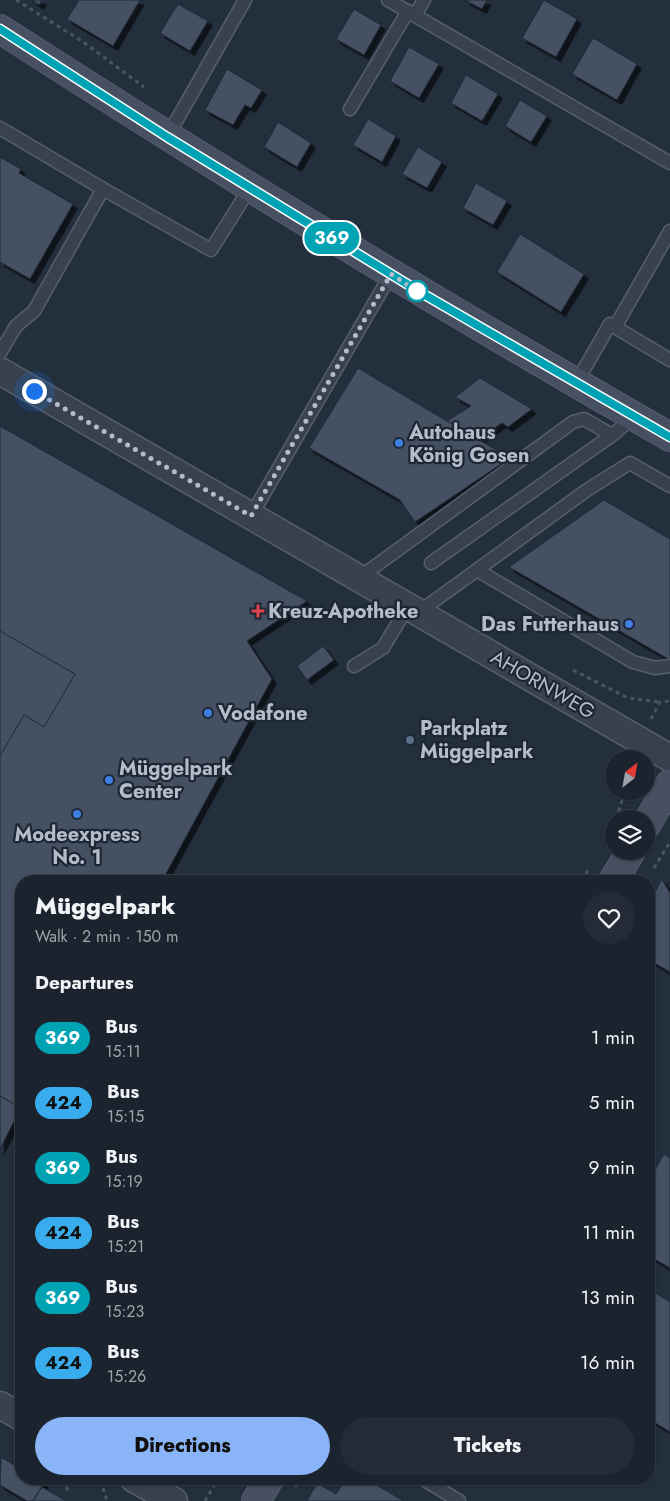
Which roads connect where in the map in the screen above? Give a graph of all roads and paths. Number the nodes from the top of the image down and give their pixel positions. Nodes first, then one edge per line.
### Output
1 (16, 0) edge
2 (245, 0) edge
3 (388, 0) edge
4 (424, 0) edge
5 (411, 13) junction
6 (0, 29) edge
7 (146, 89) dead end
8 (350, 110) dead end
9 (0, 128) edge
10 (167, 137) junction
11 (670, 163) edge
12 (250, 188) junction
13 (103, 189) junction
14 (670, 231) edge
15 (391, 274) junction
16 (615, 327) junction
17 (0, 352) edge
18 (670, 360) edge
19 (0, 371) edge
20 (576, 383) junction
21 (631, 414) junction
22 (612, 436) junction
23 (670, 437) edge
24 (670, 486) edge
25 (251, 516) junction
26 (431, 563) dead end
27 (477, 570) junction
28 (359, 578) junction
29 (413, 609) junction
30 (354, 666) dead end
31 (670, 666) edge
32 (670, 758) edge
33 (670, 784) edge
34 (655, 810) edge
35 (670, 842) edge
36 (626, 860) edge
37 (650, 874) dead end
38 (617, 875) edge
39 (0, 1404) edge
40 (15, 1420) edge
41 (66, 1485) edge
42 (145, 1485) edge
43 (214, 1485) edge
44 (265, 1485) edge
45 (433, 1485) edge
46 (103, 1488) dead end
47 (68, 1494) dead end
48 (107, 1501) edge
49 (174, 1501) edge
50 (205, 1501) edge
51 (256, 1501) edge
52 (459, 1501) edge

1 - 7 path
2 - 10 lane
3 - 5 lane
4 - 5 lane
5 - 8 lane
5 - 11 lane
6 - 10 main road
9 - 13 lane
10 - 12 main road
12 - 13 lane
12 - 15 main road
13 - 17 lane
14 - 16 lane
15 - 20 main road
15 - 25 lane
16 - 18 lane
16 - 20 lane
19 - 25 street, AHORNWEG
20 - 21 main road
21 - 22 lane
21 - 23 main road
22 - 26 lane
22 - 28 lane
24 - 27 lane
25 - 28 street, AHORNWEG
27 - 29 lane
27 - 31 lane
28 - 29 street, AHORNWEG
29 - 30 lane
29 - 32 street, AHORNWEG
33 - 34 main road
35 - 37 path
36 - 38 main road
39 - 40 street
41 - 47 path
42 - 49 street
43 - 50 path
44 - 51 main road
45 - 52 lane
46 - 48 path

